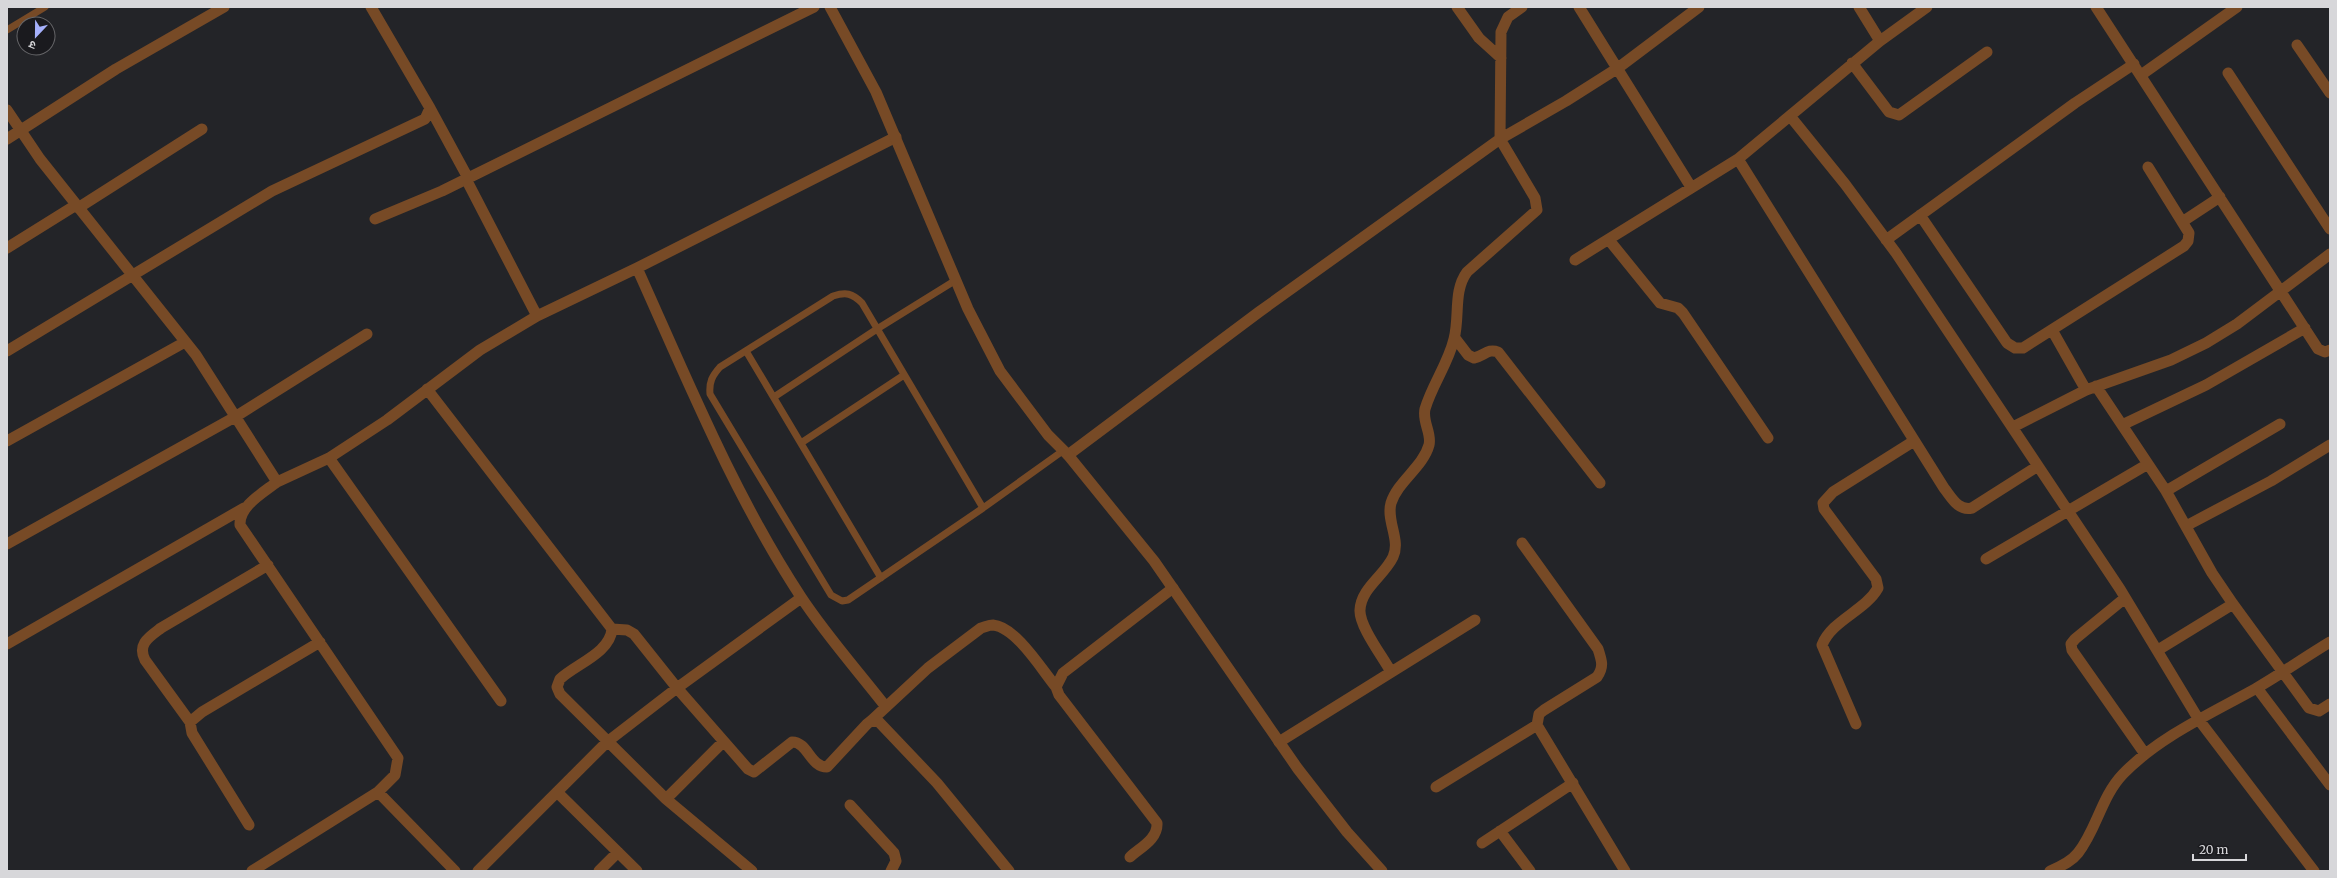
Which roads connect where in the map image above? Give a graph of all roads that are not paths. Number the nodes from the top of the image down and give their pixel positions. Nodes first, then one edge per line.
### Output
1 (45, 7) edge
2 (224, 7) edge
3 (371, 7) edge
4 (814, 7) edge
5 (830, 7) edge
6 (1457, 7) edge
7 (1522, 7) edge
8 (1579, 7) edge
9 (1699, 7) edge
10 (1859, 7) edge
11 (1927, 7) edge
12 (2096, 7) edge
13 (2237, 7) edge
14 (7, 30) edge
15 (1880, 41) junction
16 (2297, 45) dead end
17 (1987, 52) dead end
18 (1501, 58) junction
19 (1852, 63) junction
20 (2134, 64) junction
21 (1618, 68) junction
22 (2228, 73) dead end
23 (2141, 75) junction
24 (2330, 93) edge
25 (430, 108) junction
26 (7, 110) edge
27 (1790, 116) junction
28 (202, 129) dead end
29 (21, 130) junction
30 (896, 137) junction
31 (7, 139) edge
32 (1500, 139) junction
33 (1738, 159) junction
34 (2148, 167) dead end
35 (467, 179) junction
36 (1691, 187) junction
37 (2220, 197) junction
38 (77, 207) junction
39 (1920, 215) junction
40 (375, 218) dead end
41 (2182, 222) junction
42 (2330, 229) edge
43 (1609, 240) junction
44 (1886, 240) junction
45 (7, 248) edge
46 (2330, 254) edge
47 (1575, 260) dead end
48 (637, 268) junction
49 (132, 277) junction
50 (956, 280) junction
51 (2281, 290) junction
52 (536, 316) junction
53 (2306, 328) junction
54 (877, 329) junction
55 (2052, 330) junction
56 (367, 334) dead end
57 (1454, 338) junction
58 (185, 342) junction
59 (2330, 350) edge
60 (7, 351) edge
61 (746, 351) junction
62 (904, 375) junction
63 (2091, 388) junction
64 (427, 389) junction
65 (774, 397) junction
66 (235, 417) junction
67 (2280, 424) dead end
68 (2122, 425) junction
69 (2013, 427) junction
70 (1768, 438) dead end
71 (7, 441) edge
72 (1914, 441) junction
73 (801, 443) junction
74 (2330, 445) edge
75 (1066, 453) junction
76 (328, 458) junction
77 (2148, 464) junction
78 (2038, 466) junction
79 (277, 482) junction
80 (1600, 483) dead end
81 (2166, 491) junction
82 (245, 508) junction
83 (983, 508) junction
84 (2069, 511) junction
85 (2186, 526) junction
86 (1522, 542) dead end
87 (7, 544) edge
88 (1986, 559) dead end
89 (268, 565) junction
90 (881, 578) junction
91 (1173, 588) junction
92 (802, 598) junction
93 (2125, 598) junction
94 (2233, 604) junction
95 (1475, 620) dead end
96 (612, 629) junction
97 (320, 642) junction
98 (2330, 642) edge
99 (7, 644) edge
100 (2158, 650) junction
101 (2283, 671) junction
102 (1391, 672) junction
103 (1056, 687) junction
104 (677, 688) junction
105 (2257, 688) junction
106 (501, 701) dead end
107 (2330, 704) edge
108 (886, 707) junction
109 (872, 720) junction
110 (2199, 720) junction
111 (190, 722) junction
112 (1856, 724) dead end
113 (1537, 725) junction
114 (607, 742) junction
115 (723, 742) junction
116 (1279, 742) junction
117 (2145, 754) junction
118 (1573, 783) junction
119 (2330, 785) edge
120 (1436, 787) dead end
121 (378, 792) junction
122 (558, 792) junction
123 (666, 798) junction
124 (850, 805) dead end
125 (249, 826) dead end
126 (1500, 831) junction
127 (1482, 843) dead end
128 (618, 852) junction
129 (1130, 857) dead end
130 (252, 871) edge
131 (455, 871) edge
132 (478, 871) edge
133 (599, 871) edge
134 (637, 871) edge
135 (752, 871) edge
136 (891, 871) edge
137 (1009, 871) edge
138 (1382, 871) edge
139 (1530, 871) edge
140 (1625, 871) edge
141 (2050, 871) edge
142 (2314, 871) edge

1 - 14 lane
2 - 29 street
3 - 25 street
4 - 35 street
5 - 30 street
6 - 18 street
7 - 18 street
8 - 21 street
9 - 21 street
10 - 15 street
11 - 15 street
12 - 20 street
13 - 23 street
15 - 19 street
16 - 24 street
17 - 19 street
18 - 32 street
19 - 27 street
20 - 23 street
20 - 39 street
21 - 32 street
21 - 36 street
22 - 42 street
23 - 37 street
25 - 35 street
25 - 49 street
26 - 29 street
27 - 33 street
27 - 44 street
28 - 38 street
29 - 31 street
29 - 38 street
30 - 48 street
30 - 50 street
32 - 57 street
32 - 75 street
33 - 36 street
33 - 72 street
34 - 41 street
35 - 40 street
35 - 52 street
36 - 43 street
37 - 41 street
37 - 51 street
38 - 45 street
38 - 49 street
39 - 44 street
39 - 55 street
41 - 55 street
43 - 47 street
43 - 70 street
44 - 69 street
46 - 51 street
48 - 52 street
48 - 92 street
49 - 58 street
49 - 60 street
50 - 54 lane
50 - 75 street
51 - 53 street
51 - 63 street
52 - 64 street
53 - 59 street
53 - 68 street
54 - 61 lane
54 - 62 lane
54 - 65 lane
55 - 63 street
56 - 66 street
57 - 80 street
57 - 102 street
58 - 66 street
58 - 71 street
61 - 65 lane
61 - 90 lane
62 - 73 lane
62 - 83 lane
63 - 68 street
63 - 69 street
64 - 76 street
64 - 96 street
65 - 73 lane
66 - 79 street
66 - 87 street
67 - 81 street
68 - 77 street
69 - 78 street
72 - 78 street
72 - 112 street
73 - 90 lane
74 - 85 street
75 - 83 lane
75 - 91 street
76 - 79 street
76 - 106 street
77 - 81 street
77 - 84 street
78 - 84 street
79 - 82 street
81 - 85 street
82 - 89 street
82 - 99 street
83 - 90 lane
84 - 88 street
84 - 93 street
85 - 94 street
86 - 113 street
89 - 97 street
89 - 111 street
91 - 103 street
91 - 116 street
92 - 104 street
92 - 108 street
93 - 100 street
93 - 117 street
94 - 100 street
94 - 101 street
95 - 102 street
96 - 104 street
96 - 114 street
97 - 111 street
97 - 121 street
98 - 101 street
100 - 110 street
101 - 105 street
101 - 107 street
102 - 116 street
103 - 108 street
103 - 129 street
104 - 114 street
104 - 115 street
105 - 110 street
105 - 119 street
108 - 109 street
109 - 115 street
109 - 137 street
110 - 117 street
110 - 142 street
111 - 125 street
113 - 118 street
113 - 120 street
114 - 122 street
114 - 123 street
115 - 123 street
116 - 138 street
117 - 141 street
118 - 126 street
118 - 140 street
121 - 130 street
121 - 131 street
122 - 128 street
122 - 132 street
123 - 135 street
124 - 136 street
126 - 127 street
126 - 139 street
128 - 133 street
128 - 134 street

